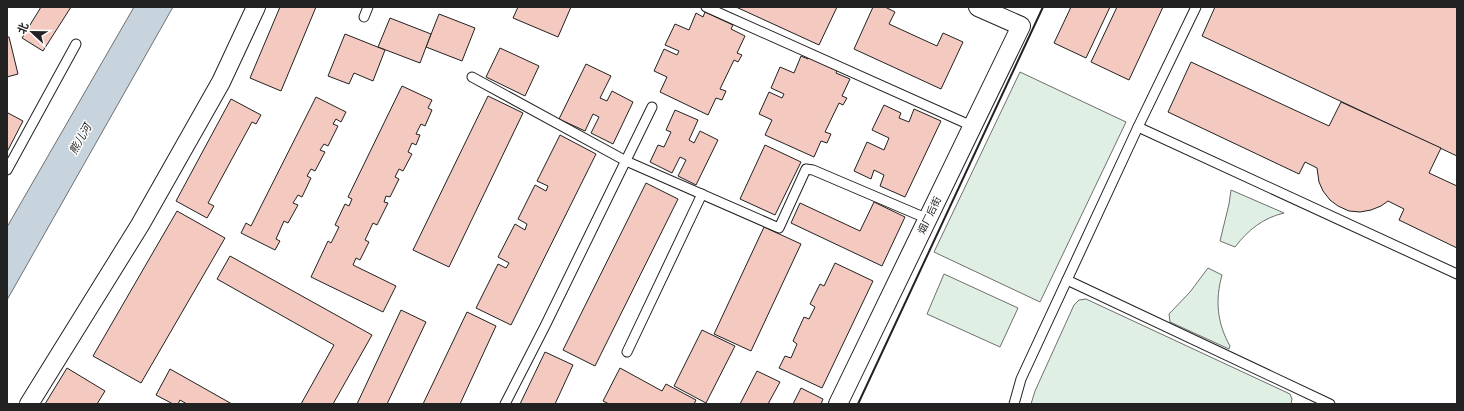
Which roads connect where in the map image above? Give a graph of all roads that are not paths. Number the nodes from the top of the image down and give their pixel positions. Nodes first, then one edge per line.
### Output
1 (256, 7) edge
2 (368, 7) edge
3 (706, 7) edge
4 (978, 7) edge
5 (1196, 7) edge
6 (364, 17) dead end
7 (76, 44) dead end
8 (472, 78) dead end
9 (652, 107) dead end
10 (972, 126) junction
11 (1138, 127) junction
12 (626, 162) junction
13 (7, 170) edge
14 (702, 194) junction
15 (928, 218) junction
16 (1457, 274) edge
17 (1067, 280) junction
18 (627, 352) dead end
19 (1310, 395) junction
20 (29, 404) edge
21 (505, 404) edge
22 (838, 404) edge
23 (1014, 404) edge
24 (1306, 404) edge
25 (1330, 404) edge

1 - 20 street
2 - 6 lane
3 - 10 lane
4 - 10 street, 烟厂后街
5 - 11 lane
7 - 13 lane
8 - 12 lane
9 - 12 lane
10 - 15 street, 烟厂后街
11 - 16 lane
11 - 17 lane
12 - 14 lane
12 - 21 lane
14 - 15 lane
14 - 18 lane
15 - 22 street, 烟厂后街
17 - 19 lane
17 - 23 lane
19 - 24 lane
19 - 25 lane

